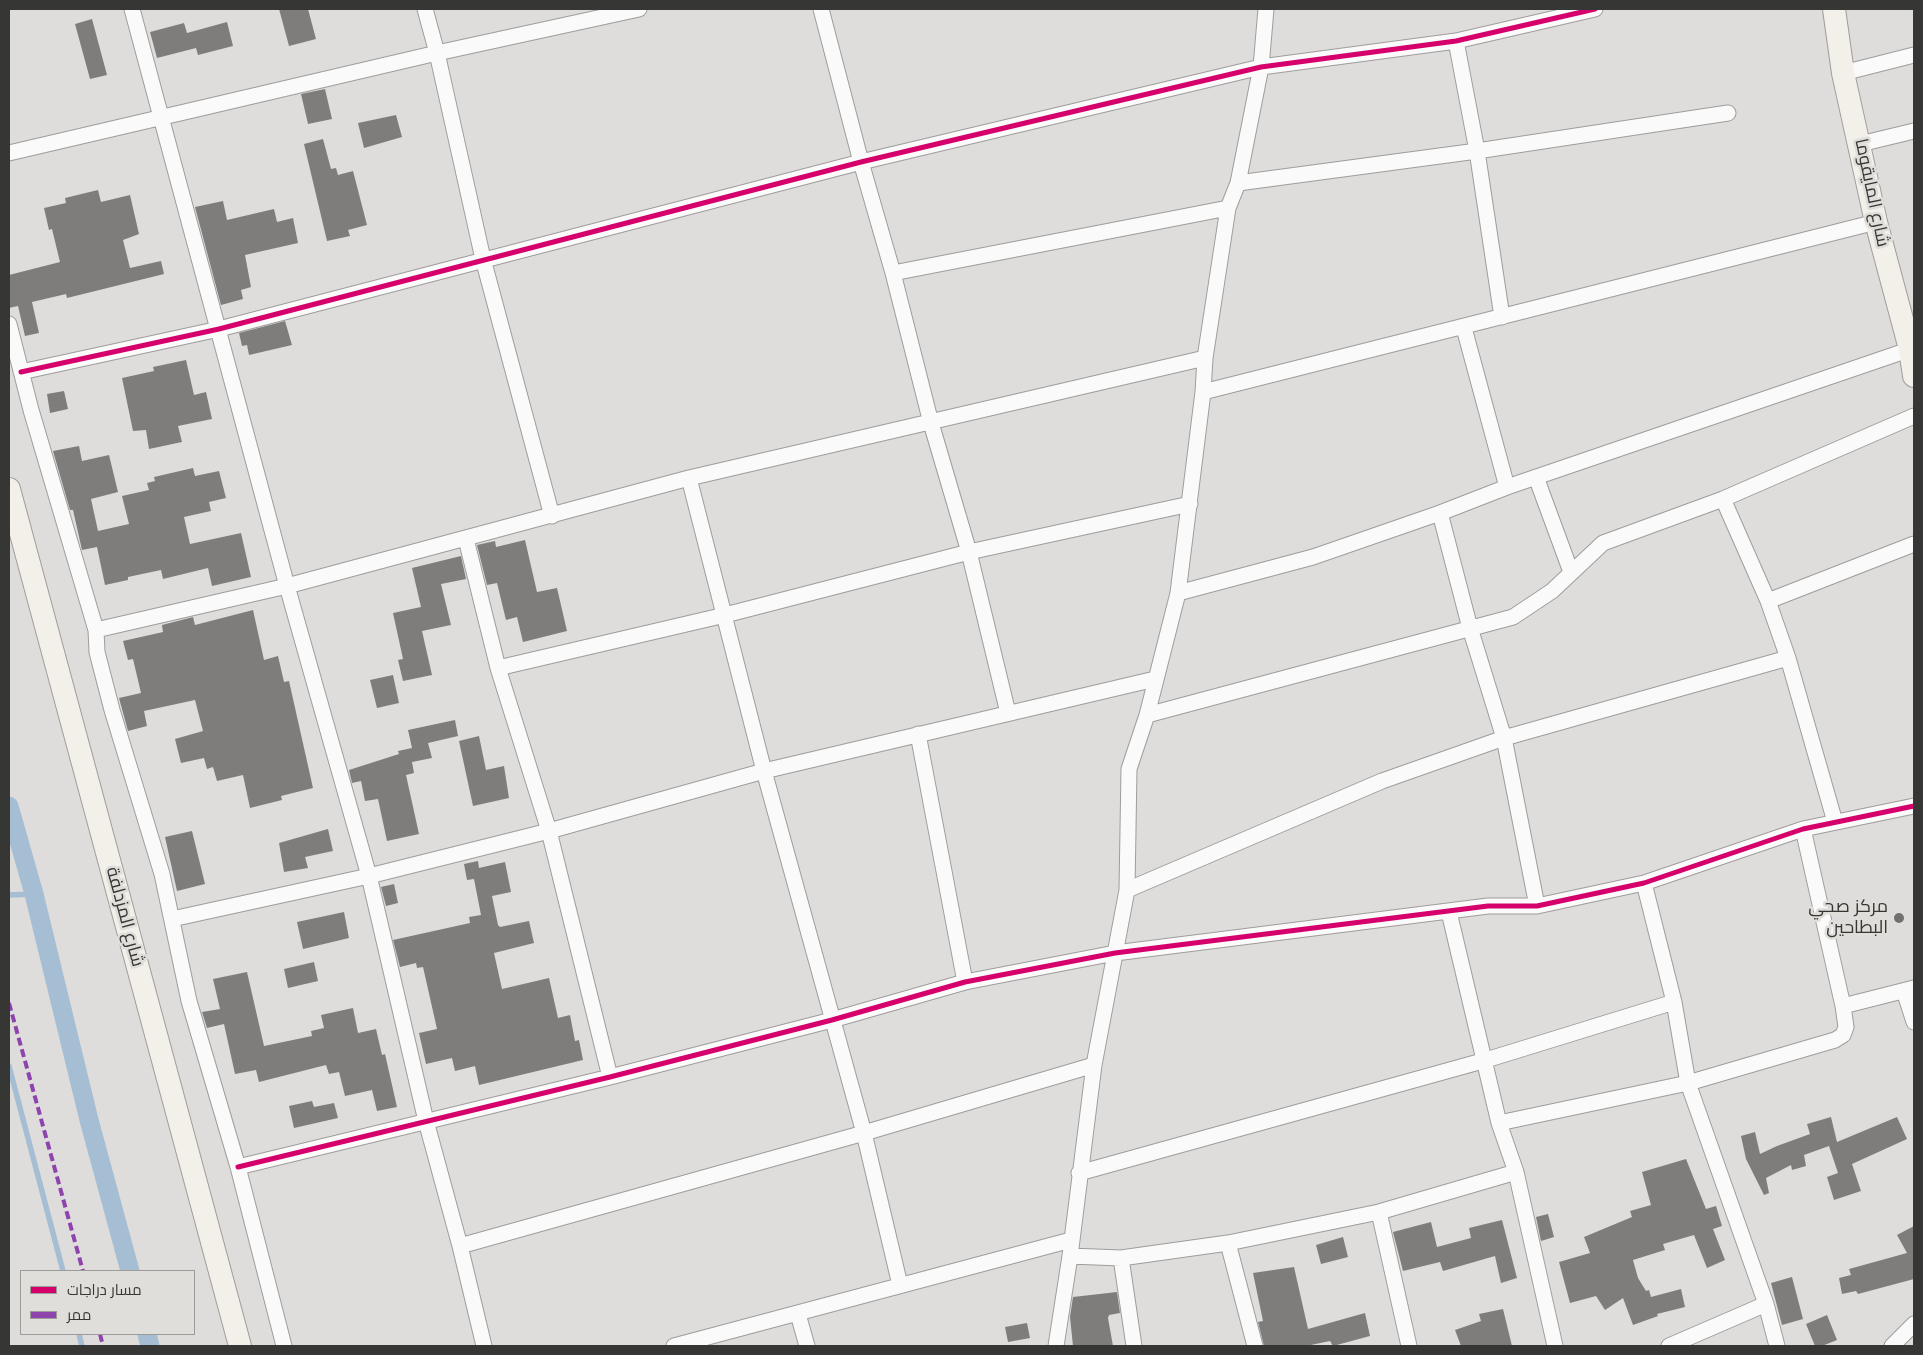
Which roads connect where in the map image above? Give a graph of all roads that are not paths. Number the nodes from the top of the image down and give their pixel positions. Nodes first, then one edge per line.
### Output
1 (132, 9) edge
2 (425, 9) edge
3 (640, 9) edge
4 (821, 9) edge
5 (1266, 9) edge
6 (1596, 9) edge
7 (1834, 9) edge
8 (1456, 41) junction
9 (437, 52) junction
10 (1914, 55) edge
11 (1261, 67) junction
12 (1843, 73) junction
13 (1728, 113) dead end
14 (160, 118) junction
15 (1914, 131) edge
16 (1860, 144) junction
17 (1476, 151) junction
18 (9, 152) edge
19 (861, 162) junction
20 (1238, 182) junction
21 (1228, 208) junction
22 (1876, 222) junction
23 (483, 259) junction
24 (893, 273) junction
25 (1502, 317) junction
26 (9, 324) edge
27 (1464, 328) junction
28 (219, 329) junction
29 (1912, 349) edge
30 (1205, 358) junction
31 (21, 372) junction
32 (1914, 376) edge
33 (1203, 392) junction
34 (1914, 416) edge
35 (930, 422) junction
36 (1536, 477) junction
37 (689, 478) junction
38 (1507, 487) junction
39 (9, 489) edge
40 (1723, 499) junction
41 (1190, 504) junction
42 (1440, 513) junction
43 (552, 516) junction
44 (466, 539) junction
45 (1914, 544) edge
46 (969, 552) junction
47 (1571, 572) junction
48 (287, 586) junction
49 (1178, 593) junction
50 (1768, 600) junction
51 (725, 614) junction
52 (1470, 628) junction
53 (96, 630) junction
54 (1788, 658) junction
55 (498, 668) junction
56 (1155, 679) junction
57 (1008, 712) junction
58 (1147, 715) junction
59 (918, 734) junction
60 (1504, 738) junction
61 (764, 771) junction
62 (1914, 806) edge
63 (1835, 822) junction
64 (1803, 829) junction
65 (549, 830) junction
66 (369, 876) junction
67 (1644, 883) junction
68 (1126, 890) junction
69 (1537, 906) junction
70 (1450, 912) junction
71 (172, 919) junction
72 (1115, 952) junction
73 (965, 982) junction
74 (1909, 989) edge
75 (1674, 1002) junction
76 (1843, 1006) junction
77 (832, 1020) junction
78 (1914, 1022) edge
79 (1486, 1060) junction
80 (1094, 1065) junction
81 (610, 1077) junction
82 (1688, 1083) junction
83 (426, 1121) junction
84 (1499, 1123) junction
85 (864, 1133) junction
86 (238, 1167) junction
87 (1516, 1172) junction
88 (1080, 1173) junction
89 (1379, 1212) junction
90 (1071, 1240) junction
91 (1228, 1244) junction
92 (460, 1246) junction
93 (1070, 1256) junction
94 (1121, 1258) junction
95 (900, 1285) junction
96 (1766, 1304) junction
97 (798, 1314) junction
98 (1914, 1324) edge
99 (240, 1346) edge
100 (284, 1346) edge
101 (484, 1346) edge
102 (674, 1346) edge
103 (807, 1346) edge
104 (1056, 1346) edge
105 (1134, 1346) edge
106 (1255, 1346) edge
107 (1409, 1346) edge
108 (1555, 1346) edge
109 (1669, 1346) edge
110 (1777, 1346) edge
111 (1892, 1346) edge

1 - 14 street
2 - 9 street
3 - 9 street
4 - 19 street
5 - 11 street
6 - 8 street
7 - 12 street, شارع المايقوما
8 - 11 street
8 - 17 street
9 - 14 street
9 - 23 street
10 - 12 street
11 - 19 street
11 - 20 street
12 - 16 street, شارع المايقوما
13 - 17 street
14 - 18 street
14 - 28 street
15 - 16 street
16 - 22 street, شارع المايقوما
17 - 20 street
17 - 25 street
19 - 23 street
19 - 24 street
20 - 21 street
21 - 24 street
21 - 30 street
22 - 25 street
22 - 29 street, شارع المايقوما
23 - 28 street
23 - 43 street
24 - 35 street
25 - 27 street
26 - 31 street
27 - 33 street
27 - 38 street
28 - 31 street
28 - 48 street
29 - 32 street, شارع المايقوما
29 - 36 street
30 - 33 street
30 - 35 street
31 - 53 street
33 - 41 street
34 - 40 street
35 - 37 street
35 - 46 street
36 - 38 street
36 - 47 street
37 - 43 street
37 - 51 street
38 - 42 street
39 - 99 street, شارع المزدلفة
40 - 47 street
40 - 50 street
41 - 46 street
41 - 49 street
42 - 49 street
42 - 52 street
43 - 44 street
44 - 48 street
44 - 55 street
45 - 50 street
46 - 51 street
46 - 57 street
47 - 52 street
48 - 53 street
48 - 66 street
49 - 56 street
50 - 54 street
51 - 55 street
51 - 61 street
52 - 58 street
52 - 60 street
53 - 71 street
54 - 60 street
54 - 63 street
55 - 65 street
56 - 57 street
56 - 58 street
57 - 59 street
58 - 68 street
59 - 61 street
59 - 73 street
60 - 68 street
60 - 69 street
61 - 65 street
61 - 77 street
62 - 63 street
63 - 64 street
64 - 67 street
64 - 76 street
65 - 66 street
65 - 81 street
66 - 71 street
66 - 83 street
67 - 69 street
67 - 75 street
68 - 72 street
69 - 70 street
70 - 72 street
70 - 79 street
71 - 86 street
72 - 73 street
72 - 80 street
73 - 77 street
74 - 76 street
74 - 78 street
75 - 79 street
75 - 82 street
76 - 82 street
77 - 81 street
77 - 85 street
79 - 84 street
79 - 88 street
80 - 85 street
80 - 88 street
81 - 83 street
82 - 84 street
82 - 96 street
83 - 86 street
83 - 92 street
84 - 87 street
85 - 92 street
85 - 95 street
86 - 100 street
87 - 89 street
87 - 108 street
88 - 90 street
89 - 91 street
89 - 107 street
90 - 93 street
90 - 95 street
91 - 94 street
91 - 106 street
92 - 101 street
93 - 94 street
93 - 104 street
94 - 105 street
95 - 97 street
96 - 109 street
96 - 110 street
97 - 102 street
97 - 103 street
98 - 111 street

